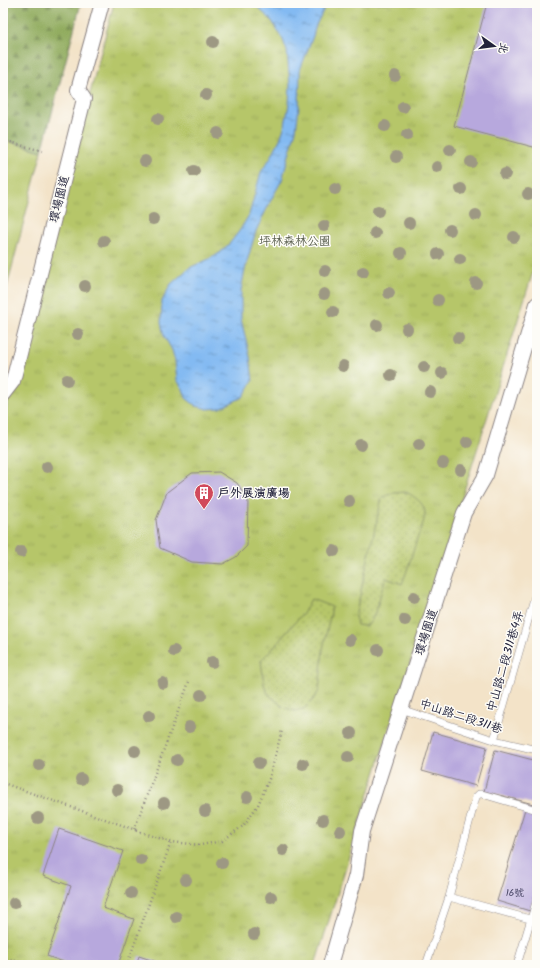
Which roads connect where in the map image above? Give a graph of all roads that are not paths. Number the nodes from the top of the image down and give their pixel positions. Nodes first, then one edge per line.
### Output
1 (102, 3) edge
2 (537, 304) edge
3 (3, 394) edge
4 (537, 589) edge
5 (401, 709) junction
6 (494, 740) junction
7 (537, 750) edge
8 (537, 810) edge
9 (449, 897) junction
10 (537, 899) edge
11 (534, 920) edge
12 (330, 965) edge
13 (426, 965) edge
14 (517, 965) edge

1 - 3 street, 環場園道
2 - 5 street, 環場園道
4 - 6 lane, 中山路二段311巷4弄
5 - 6 lane, 中山路二段311巷
5 - 12 street, 環場園道
6 - 7 lane, 中山路二段311巷
8 - 9 lane
9 - 11 lane
9 - 13 lane
10 - 11 lane
11 - 14 lane

